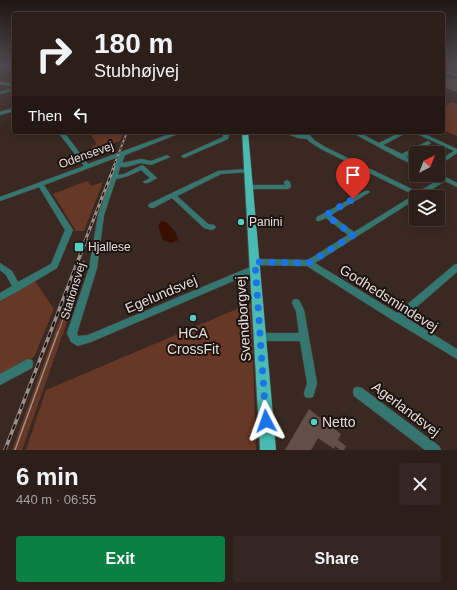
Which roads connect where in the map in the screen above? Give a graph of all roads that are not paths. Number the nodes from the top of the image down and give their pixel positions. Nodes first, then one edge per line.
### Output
1 (12, 90) edge
2 (0, 93) edge
3 (12, 111) edge
4 (0, 114) edge
5 (63, 134) edge
6 (175, 134) edge
7 (226, 134) edge
8 (245, 134) edge
9 (292, 134) edge
10 (306, 134) edge
11 (358, 134) edge
12 (401, 134) edge
13 (420, 134) edge
14 (428, 143) dead end
15 (378, 145) junction
16 (456, 152) edge
17 (122, 154) junction
18 (186, 154) dead end
19 (167, 157) dead end
20 (401, 157) junction
21 (445, 159) edge
22 (409, 161) edge
23 (118, 165) junction
24 (87, 166) junction
25 (248, 171) junction
26 (113, 178) junction
27 (445, 179) edge
28 (146, 182) dead end
29 (287, 182) dead end
30 (439, 182) edge
31 (41, 184) junction
32 (457, 184) edge
33 (249, 186) junction
34 (409, 190) edge
35 (424, 190) edge
36 (367, 192) dead end
37 (172, 196) junction
38 (0, 199) edge
39 (409, 199) edge
40 (151, 206) dead end
41 (326, 215) junction
42 (319, 219) dead end
43 (212, 227) dead end
44 (353, 235) junction
45 (308, 263) junction
46 (255, 265) junction
47 (0, 266) edge
48 (457, 268) edge
49 (17, 288) junction
50 (0, 298) edge
51 (296, 303) dead end
52 (398, 318) junction
53 (260, 337) junction
54 (304, 337) junction
55 (75, 340) joint
56 (457, 354) edge
57 (28, 364) dead end
58 (0, 380) edge
59 (358, 392) dead end
60 (309, 393) dead end
61 (268, 450) edge
62 (435, 450) edge

1 - 2 street
3 - 4 street
5 - 24 street
6 - 17 street, Odensevej
7 - 18 street
8 - 25 main road, Svendborgvej
9 - 10 street
10 - 34 street
11 - 15 street
12 - 15 street
13 - 16 street
14 - 20 street
15 - 20 street
16 - 21 street
17 - 23 street, Stationsvej
17 - 24 street, Odensevej
19 - 23 street
20 - 22 street
23 - 26 street, Stationsvej
24 - 31 street, Odensevej
25 - 33 main road, Svendborgvej
25 - 37 street
26 - 28 street
26 - 55 street, Stationsvej
27 - 32 street
29 - 33 street
30 - 35 street
31 - 38 street, Odensevej
31 - 49 street
33 - 46 main road, Svendborgvej
36 - 41 street
37 - 40 street
37 - 43 street
39 - 44 street
41 - 42 street
41 - 44 street
44 - 45 street
45 - 46 street
45 - 52 street, Godhedsmindevej
46 - 53 main road, Svendborgvej
46 - 55 street, Egelundsvej
47 - 49 street
48 - 52 street
49 - 50 street
51 - 54 street
52 - 56 street, Godhedsmindevej
53 - 54 street
53 - 61 main road, Svendborgvej
54 - 60 street
57 - 58 street
59 - 62 street, Agerlandsvej

